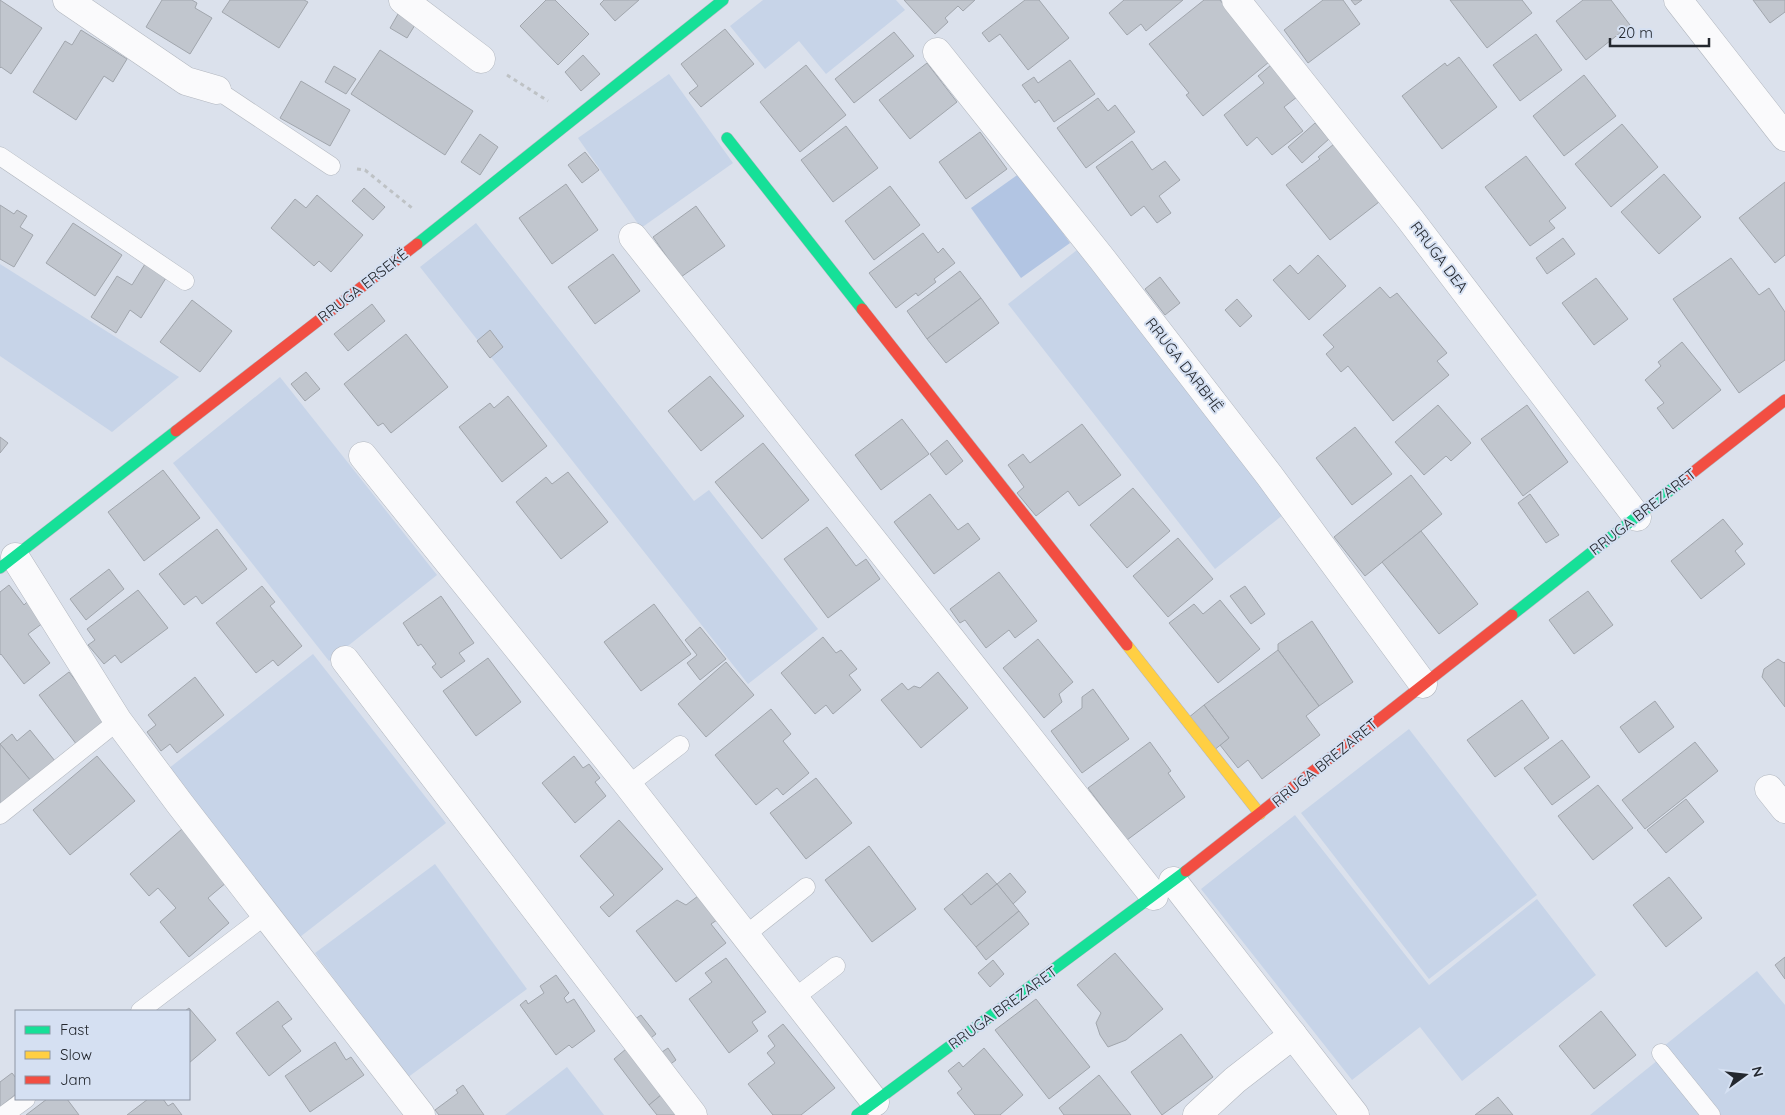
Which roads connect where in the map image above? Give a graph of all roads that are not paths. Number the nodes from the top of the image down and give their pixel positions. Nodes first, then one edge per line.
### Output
1 (67, 0) edge
2 (403, 0) edge
3 (723, 0) edge
4 (1236, 0) edge
5 (1678, 0) edge
6 (937, 52) dead end
7 (481, 59) road end
8 (217, 90) joint
9 (1785, 137) edge
10 (727, 138) dead end
11 (0, 156) edge
12 (331, 166) road end
13 (633, 237) dead end
14 (185, 280) dead end
15 (1785, 400) edge
16 (363, 456) dead end
17 (1637, 516) junction
18 (8, 563) edge
19 (345, 660) dead end
20 (1423, 684) junction
21 (118, 721) junction
22 (680, 745) dead end
23 (628, 785) junction
24 (1768, 788) dead end
25 (1785, 810) edge
26 (1260, 814) junction
27 (0, 815) edge
28 (806, 887) dead end
29 (1163, 888) junction
30 (266, 915) junction
31 (744, 936) junction
32 (836, 966) dead end
33 (794, 999) junction
34 (141, 1010) edge
35 (1293, 1035) junction
36 (1661, 1054) dead end
37 (25, 1100) edge
38 (866, 1109) edge
39 (4, 1115) edge
40 (421, 1115) edge
41 (693, 1115) edge
42 (1197, 1115) edge
43 (1355, 1115) edge
44 (1711, 1115) edge

1 - 8 street
2 - 7 street
3 - 18 street, RRUGA ERSEKË
4 - 17 street, RRUGA DEA
5 - 9 street
6 - 20 street, RRUGA DARBHË
8 - 12 lane
10 - 26 street
11 - 14 lane
13 - 29 street
15 - 17 street, RRUGA BREZARET
16 - 23 street
17 - 20 street, RRUGA BREZARET
18 - 21 street
19 - 41 street
20 - 26 street, RRUGA BREZARET
21 - 27 lane
21 - 30 street
22 - 23 lane
23 - 31 street
24 - 25 street
26 - 29 street, RRUGA BREZARET
28 - 31 lane
29 - 35 street
29 - 38 street, RRUGA BREZARET
30 - 34 lane
30 - 40 street
31 - 33 street
32 - 33 lane
33 - 38 street
35 - 42 street
35 - 43 street
36 - 44 lane
37 - 39 lane

